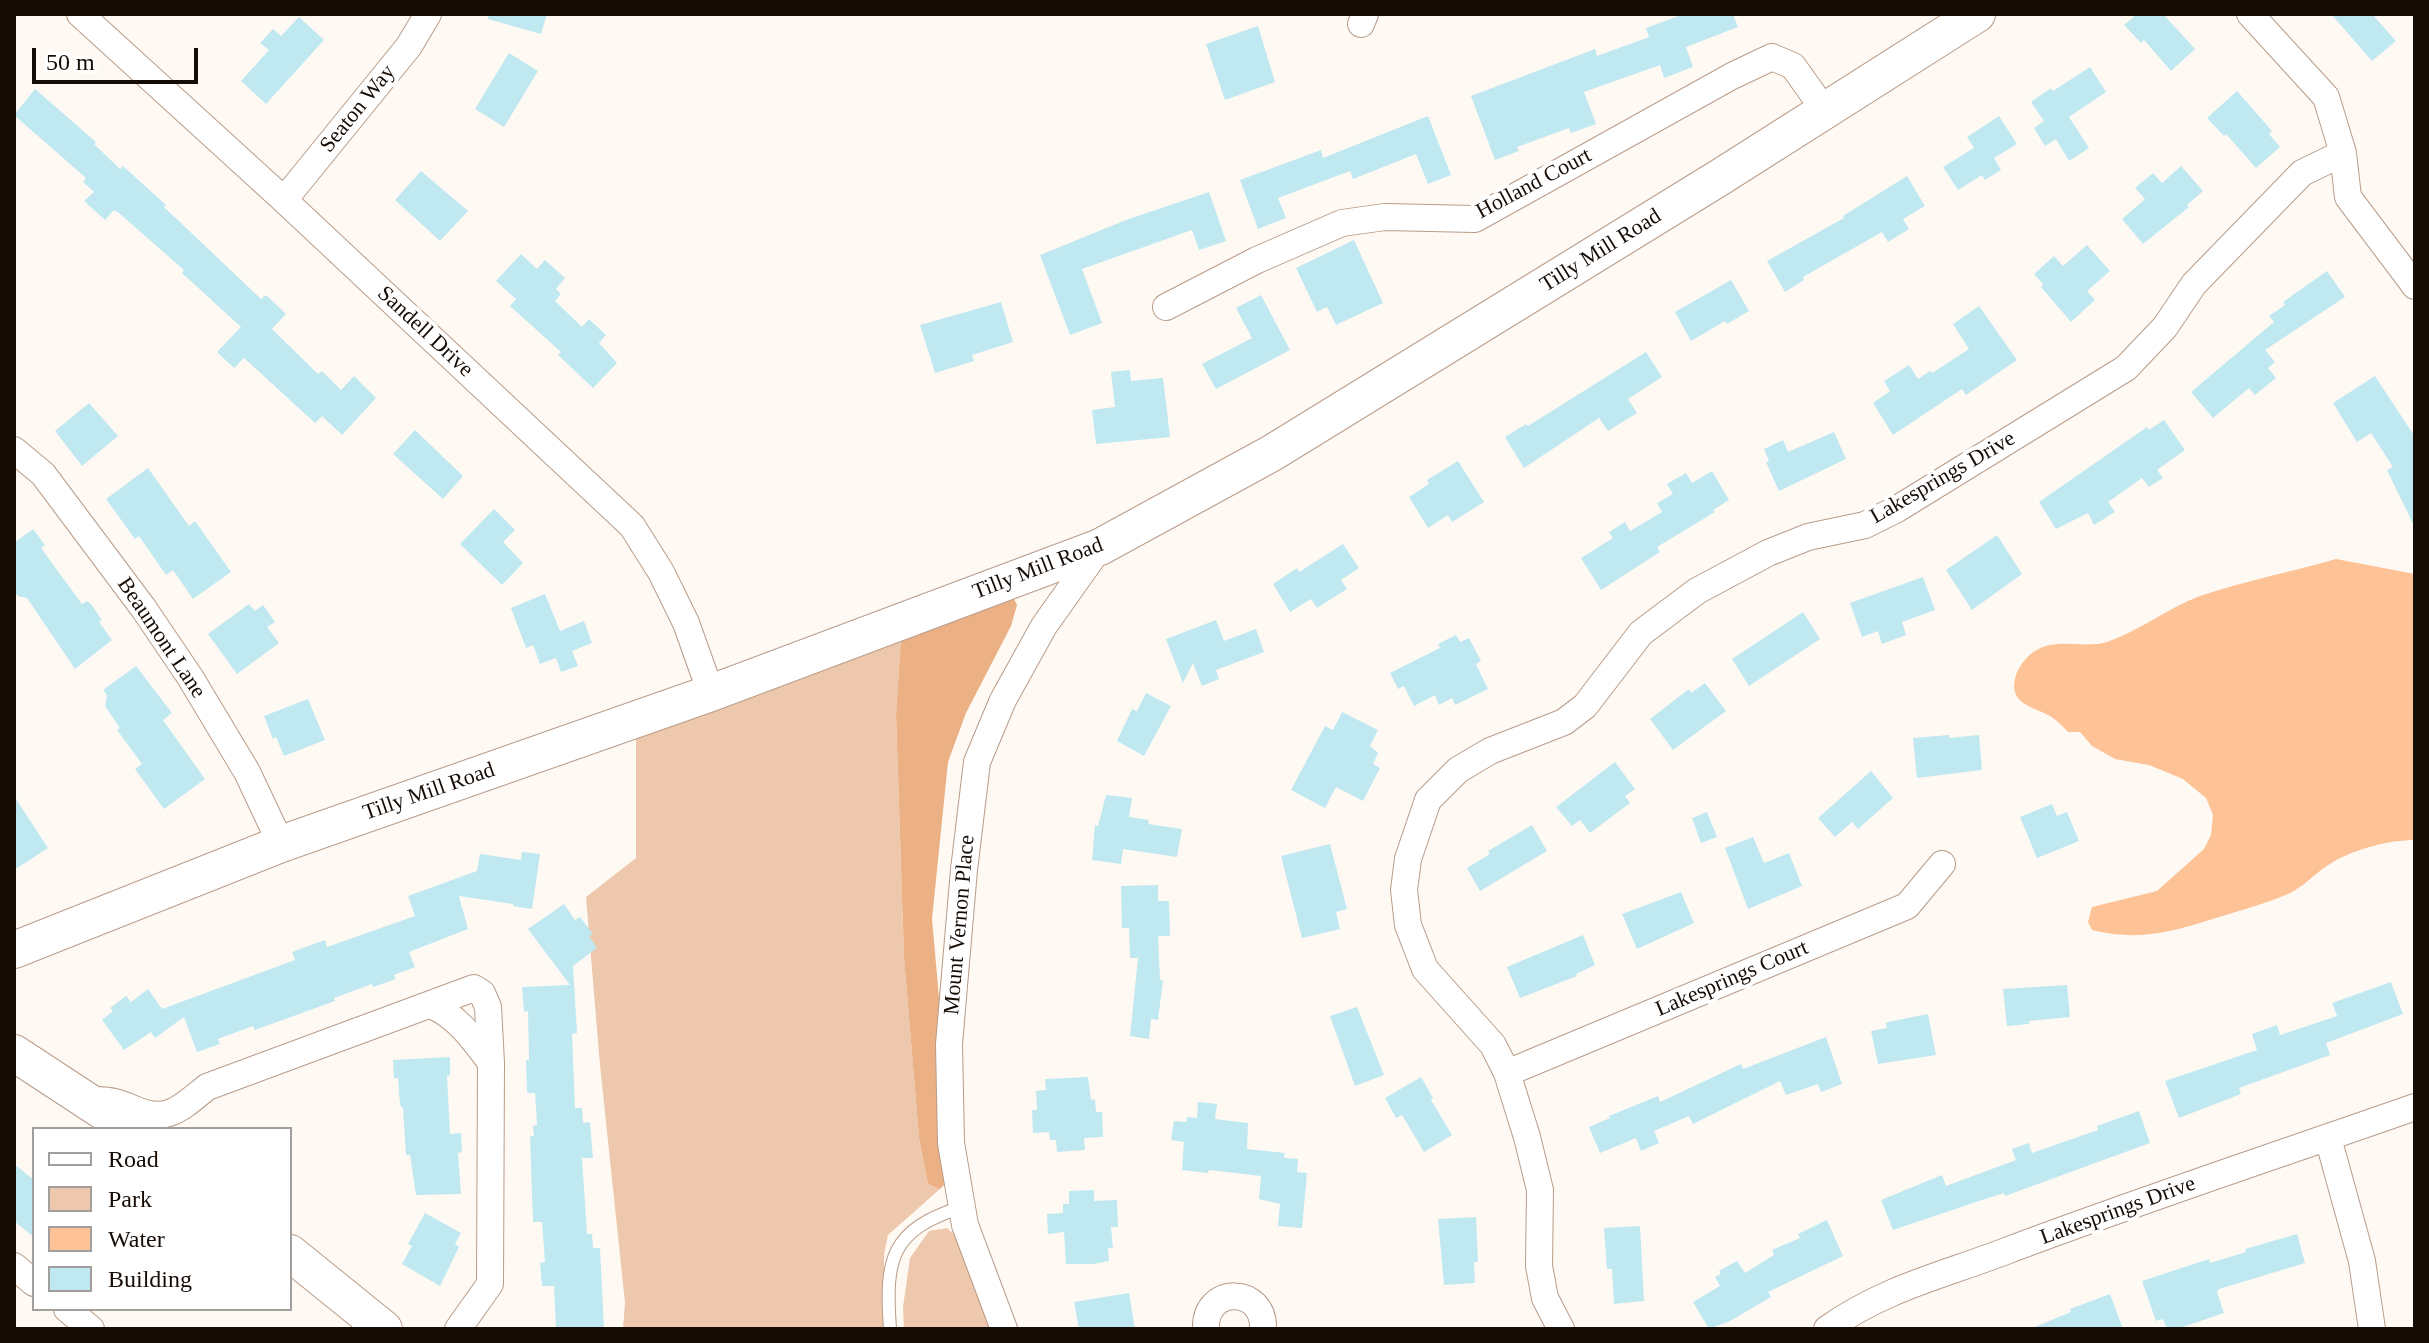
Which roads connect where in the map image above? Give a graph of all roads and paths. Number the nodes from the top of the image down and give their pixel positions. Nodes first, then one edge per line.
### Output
1 (80, 14) edge
2 (428, 14) edge
3 (1977, 14) edge
4 (2250, 14) edge
5 (1825, 111) junction
6 (2343, 153) junction
7 (284, 200) junction
8 (2415, 286) edge
9 (1166, 307) dead end
10 (14, 450) edge
11 (1100, 547) junction
12 (711, 693) junction
13 (281, 844) junction
14 (1942, 864) dead end
15 (14, 950) edge
16 (431, 1005) junction
17 (14, 1053) edge
18 (490, 1056) junction
19 (1507, 1073) junction
20 (89, 1100) junction
21 (2415, 1107) edge
22 (180, 1119) edge
23 (127, 1127) edge
24 (2328, 1138) junction
25 (962, 1207) junction
26 (292, 1255) edge
27 (14, 1266) edge
28 (32, 1281) edge
29 (69, 1311) edge
30 (91, 1329) edge
31 (384, 1329) edge
32 (458, 1329) edge
33 (890, 1329) edge
34 (1004, 1329) edge
35 (1206, 1329) edge
36 (1263, 1329) edge
37 (1561, 1329) edge
38 (1827, 1329) edge
39 (2372, 1329) edge

1 - 7 street, Sandell Drive
2 - 7 street, Seaton Way
3 - 5 street, Tilly Mill Road
4 - 6 street
5 - 9 street, Holland Court
5 - 11 street, Tilly Mill Road
6 - 8 street
6 - 19 street, Lakesprings Drive
7 - 12 street, Sandell Drive
10 - 13 street, Beaumont Lane
11 - 12 street, Tilly Mill Road
11 - 25 street, Mount Vernon Place
12 - 13 street, Tilly Mill Road
13 - 15 street, Tilly Mill Road
14 - 19 street, Lakesprings Court
16 - 18 street
16 - 18 street
16 - 22 street
17 - 20 street
18 - 32 street
19 - 37 street, Lakesprings Drive
20 - 22 street
20 - 23 street
21 - 24 street, Lakesprings Drive
24 - 38 street, Lakesprings Drive
24 - 39 street
25 - 33 lane
25 - 34 street, Mount Vernon Place
26 - 31 street
27 - 28 street
29 - 30 street
35 - 36 street

